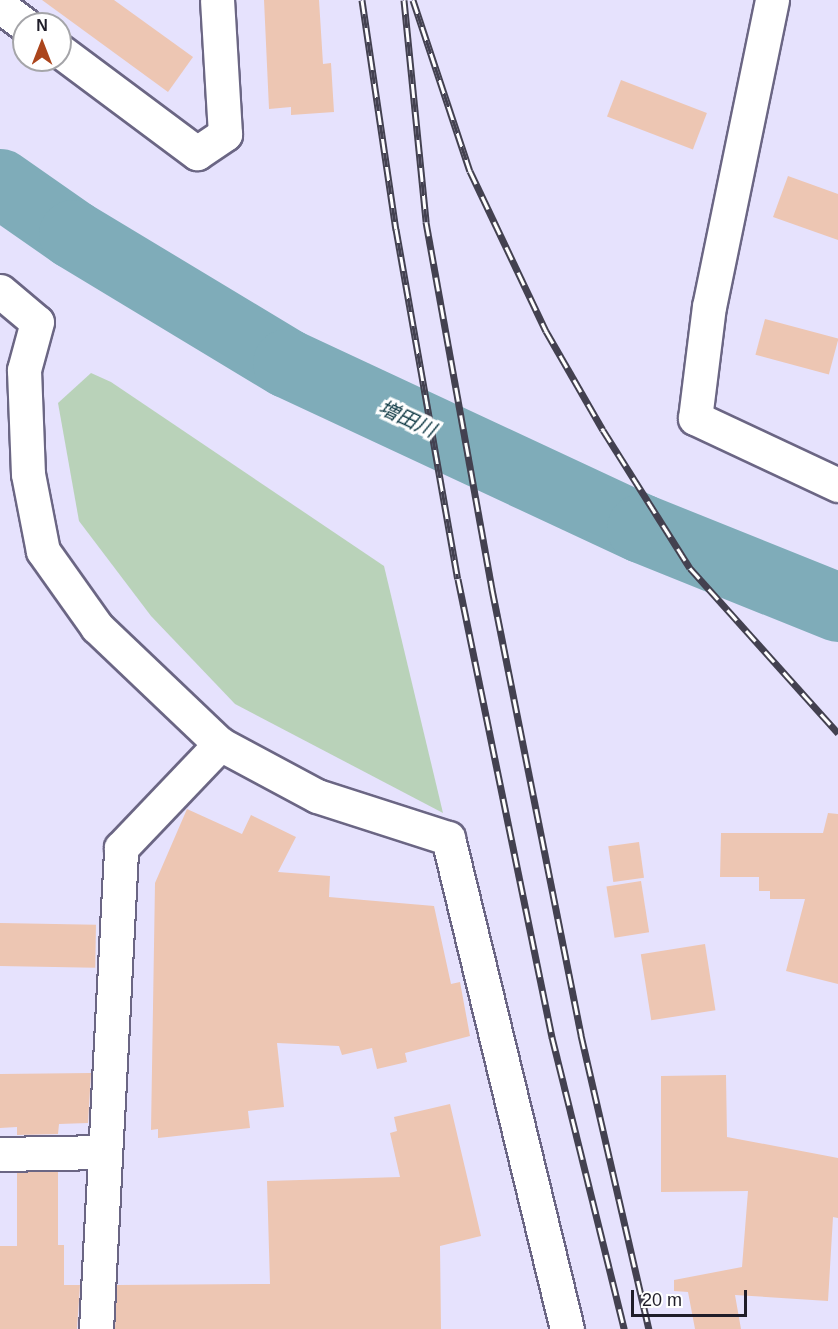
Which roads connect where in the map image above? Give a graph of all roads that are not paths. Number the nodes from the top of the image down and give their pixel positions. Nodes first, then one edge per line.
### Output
1 (217, 0) edge
2 (772, 0) edge
3 (72, 60) edge
4 (0, 291) edge
5 (12, 371) edge
6 (838, 485) edge
7 (220, 744) junction
8 (103, 1152) junction
9 (0, 1154) edge
10 (96, 1329) edge
11 (567, 1329) edge

1 - 3 street
2 - 6 street
4 - 5 street
5 - 7 street
7 - 8 street
7 - 11 street
8 - 9 street
8 - 10 street

